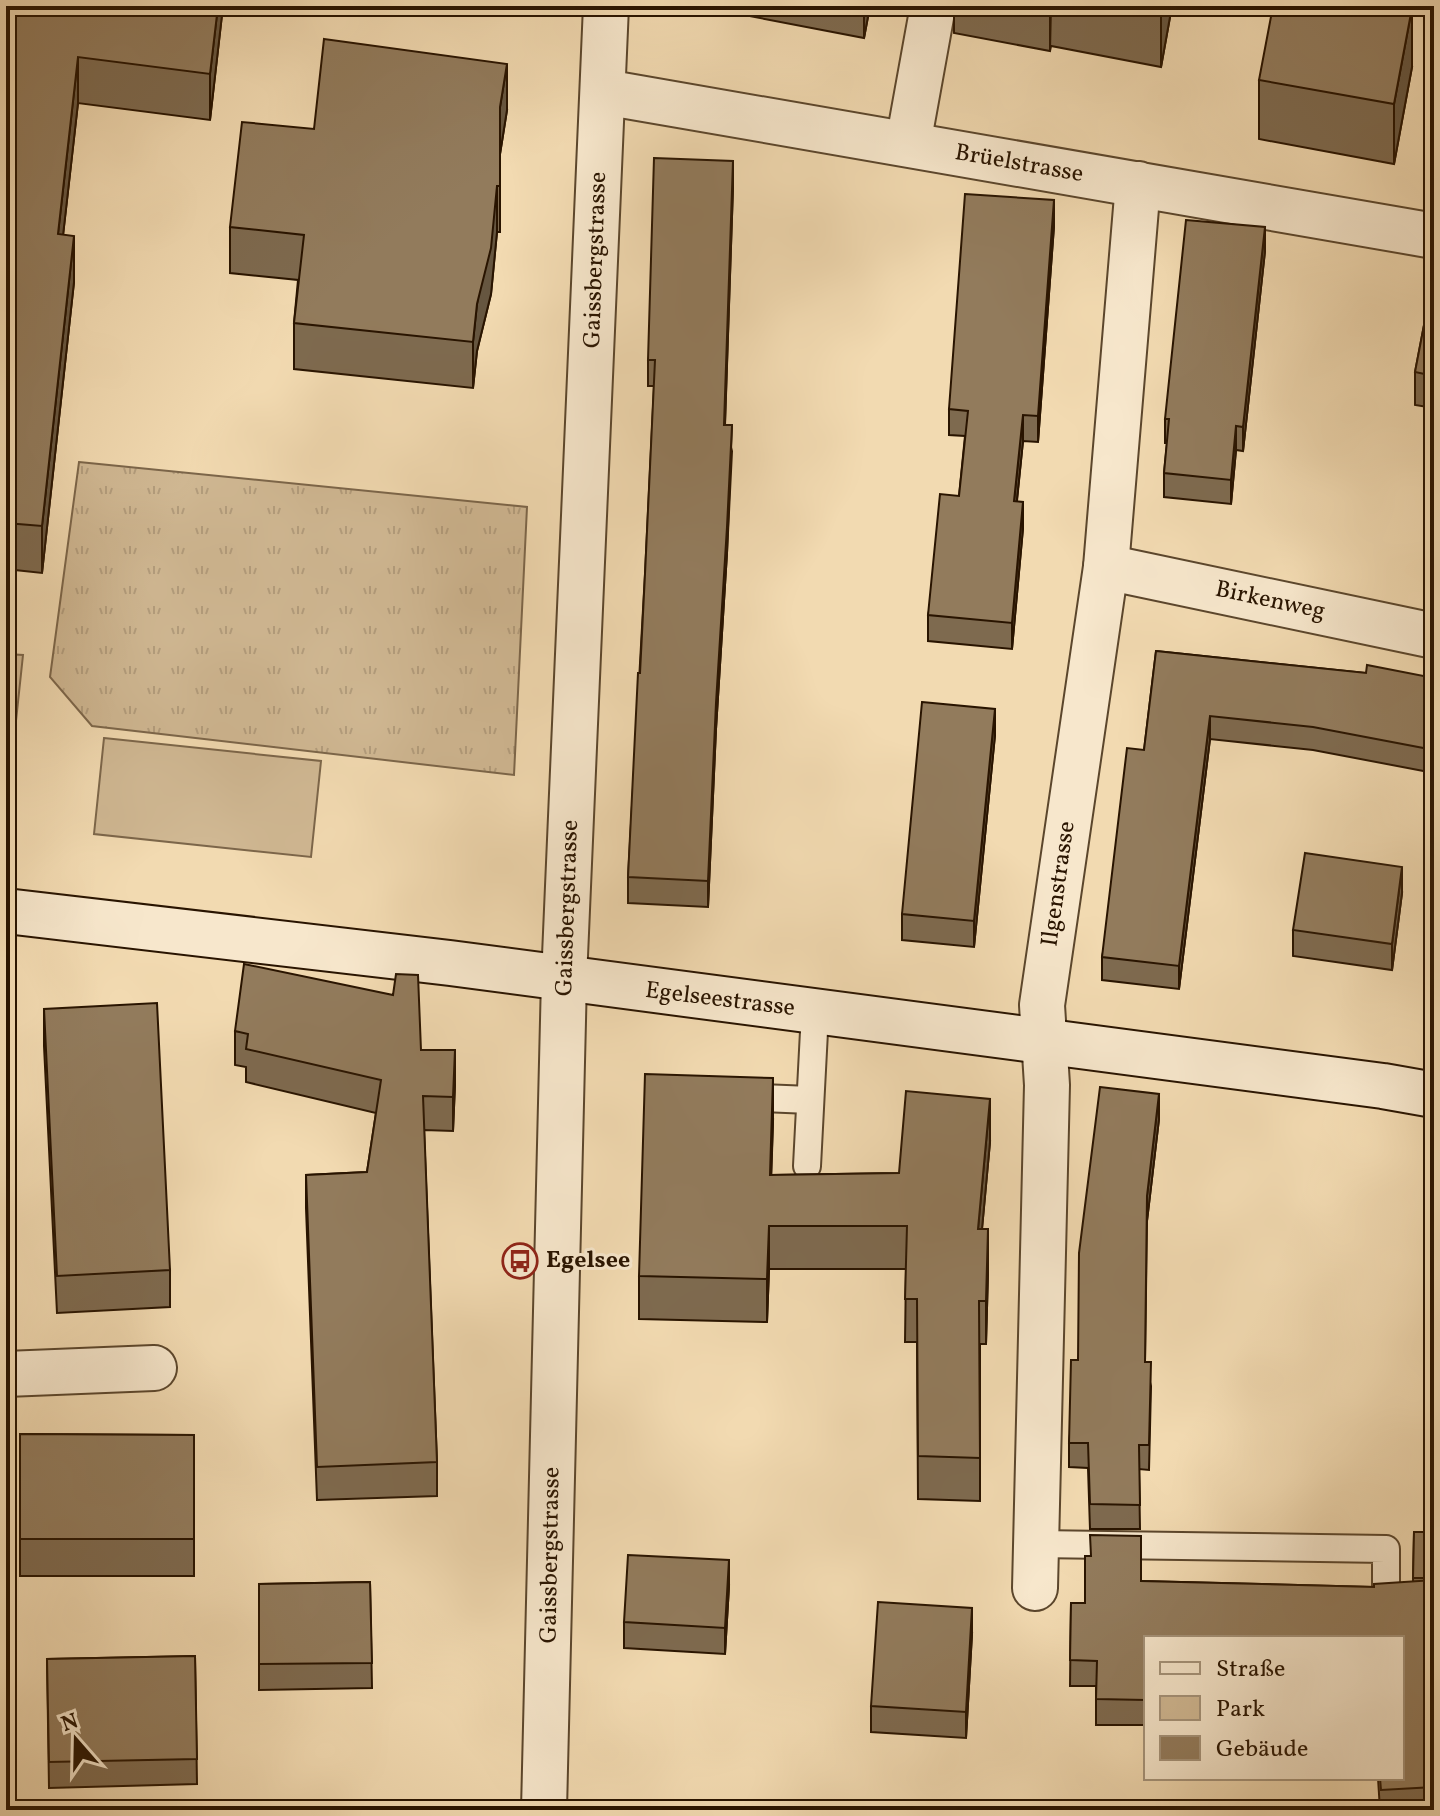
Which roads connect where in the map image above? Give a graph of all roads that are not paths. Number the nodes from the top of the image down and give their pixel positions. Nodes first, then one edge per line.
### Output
1 (606, 6) edge
2 (933, 6) edge
3 (604, 92) junction
4 (908, 144) junction
5 (1138, 184) junction
6 (1434, 236) edge
7 (1106, 567) junction
8 (1434, 636) edge
9 (6, 911) edge
10 (564, 979) junction
11 (815, 1012) junction
12 (1045, 1042) junction
13 (1434, 1095) edge
14 (711, 1096) edge
15 (810, 1100) junction
16 (807, 1166) dead end
17 (154, 1368) dead end
18 (6, 1374) edge
19 (1036, 1544) junction
20 (1035, 1588) dead end
21 (1386, 1588) edge
22 (544, 1810) edge

1 - 3 street, Gaissbergstrasse
2 - 4 street
3 - 4 street, Brüelstrasse
3 - 10 street, Gaissbergstrasse
4 - 5 street, Brüelstrasse
5 - 6 street, Brüelstrasse
5 - 7 street, Ilgenstrasse
7 - 8 street, Birkenweg
7 - 12 street, Ilgenstrasse
9 - 10 street, Egelseestrasse
10 - 11 street, Egelseestrasse
10 - 22 street, Gaissbergstrasse
11 - 12 street, Egelseestrasse
11 - 15 lane
12 - 13 street, Egelseestrasse
12 - 19 street, Ilgenstrasse
14 - 15 lane
15 - 16 lane
17 - 18 street
19 - 20 street, Ilgenstrasse
19 - 21 lane

